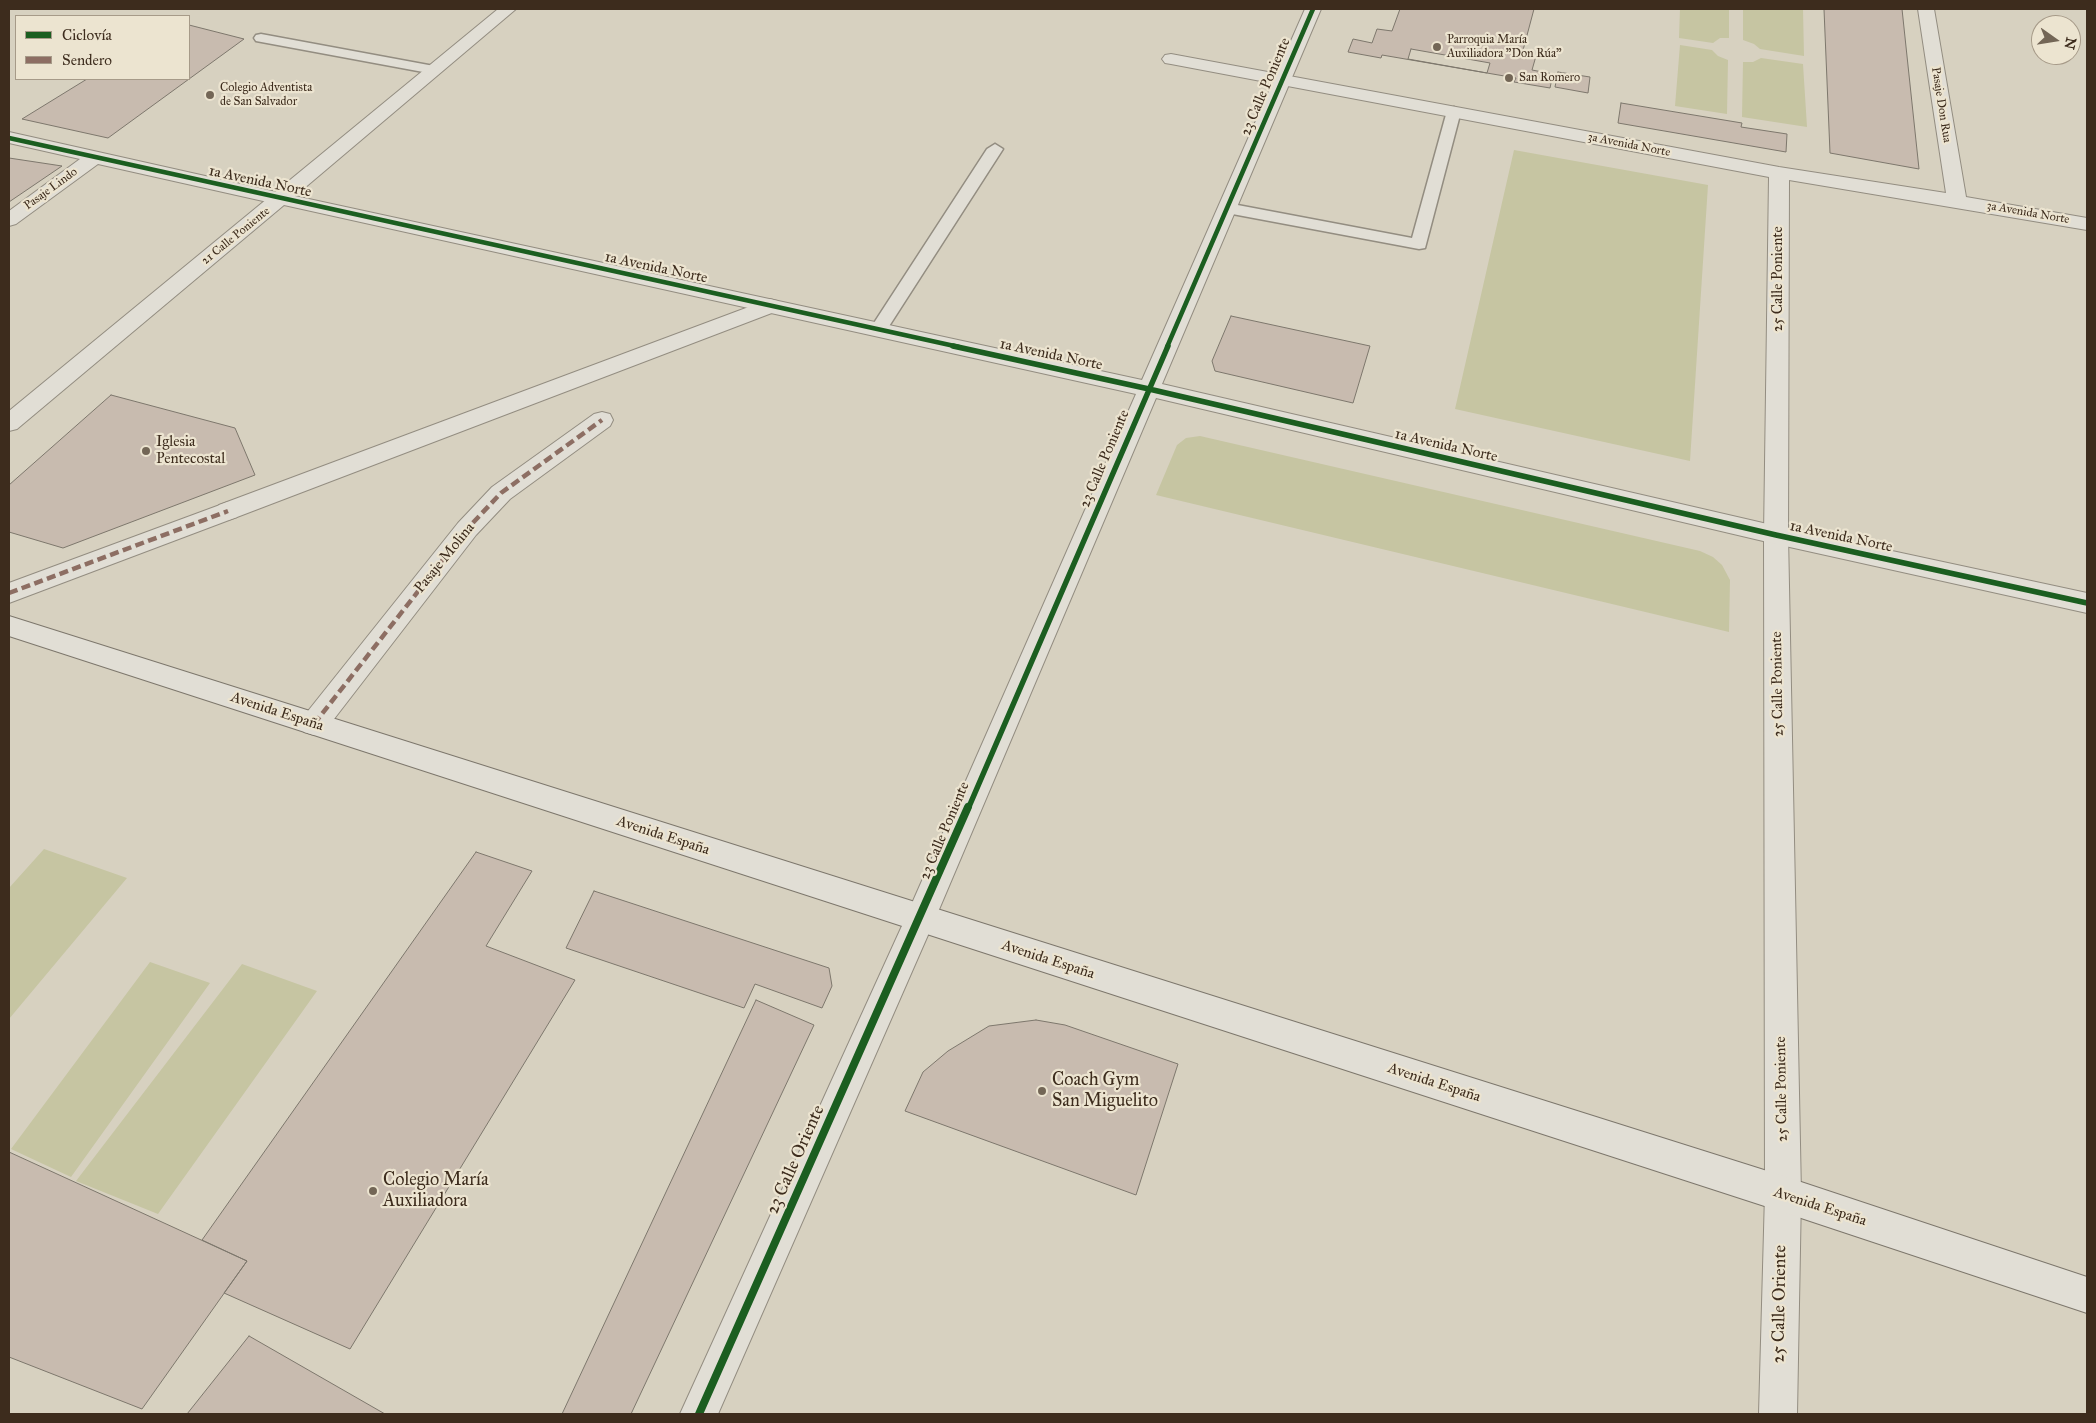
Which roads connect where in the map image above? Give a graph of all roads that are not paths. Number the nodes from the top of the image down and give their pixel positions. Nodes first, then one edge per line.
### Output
1 (508, 9) edge
2 (1313, 9) edge
3 (1926, 9) edge
4 (261, 38) dead end
5 (1171, 59) dead end
6 (434, 70) junction
7 (1283, 79) junction
8 (1454, 111) junction
9 (9, 138) edge
10 (995, 149) dead end
11 (94, 158) junction
12 (1779, 173) junction
13 (281, 199) junction
14 (1957, 200) junction
15 (1227, 208) junction
16 (9, 220) edge
17 (2087, 224) edge
18 (770, 306) junction
19 (878, 330) junction
20 (1149, 389) junction
21 (602, 420) dead end
22 (9, 423) edge
23 (1776, 535) junction
24 (9, 593) edge
25 (2087, 603) edge
26 (9, 626) edge
27 (314, 724) junction
28 (920, 919) junction
29 (1783, 1194) junction
30 (2087, 1295) edge
31 (699, 1414) edge
32 (1778, 1414) edge

1 - 6 street, 21 Calle Poniente
2 - 7 street, 23 Calle Poniente
3 - 14 street, Pasaje Don Rua
4 - 6 lane
5 - 7 street, 3a Avenida Norte
6 - 13 street, 21 Calle Poniente
7 - 8 street, 3a Avenida Norte
7 - 15 street, 23 Calle Poniente
8 - 12 street, 3a Avenida Norte
8 - 15 lane
9 - 11 street, 1a Avenida Norte
10 - 19 lane
11 - 13 street, 1a Avenida Norte
11 - 16 street, Pasaje Lindo
12 - 14 street, 3a Avenida Norte
12 - 23 street, 25 Calle Poniente
13 - 18 street, 1a Avenida Norte
13 - 22 street, 21 Calle Poniente
14 - 17 street, 3a Avenida Norte
15 - 20 street, 23 Calle Poniente
18 - 19 street, 1a Avenida Norte
18 - 24 street
19 - 20 street, 1a Avenida Norte
20 - 23 street, 1a Avenida Norte
20 - 28 street, 23 Calle Poniente
21 - 27 street, Pasaje Molina
23 - 25 street, 1a Avenida Norte
23 - 29 street, 25 Calle Poniente
26 - 27 street, Avenida España
27 - 28 street, Avenida España
28 - 29 street, Avenida España
28 - 31 street, 23 Calle Oriente
29 - 30 street, Avenida España
29 - 32 street, 25 Calle Oriente

